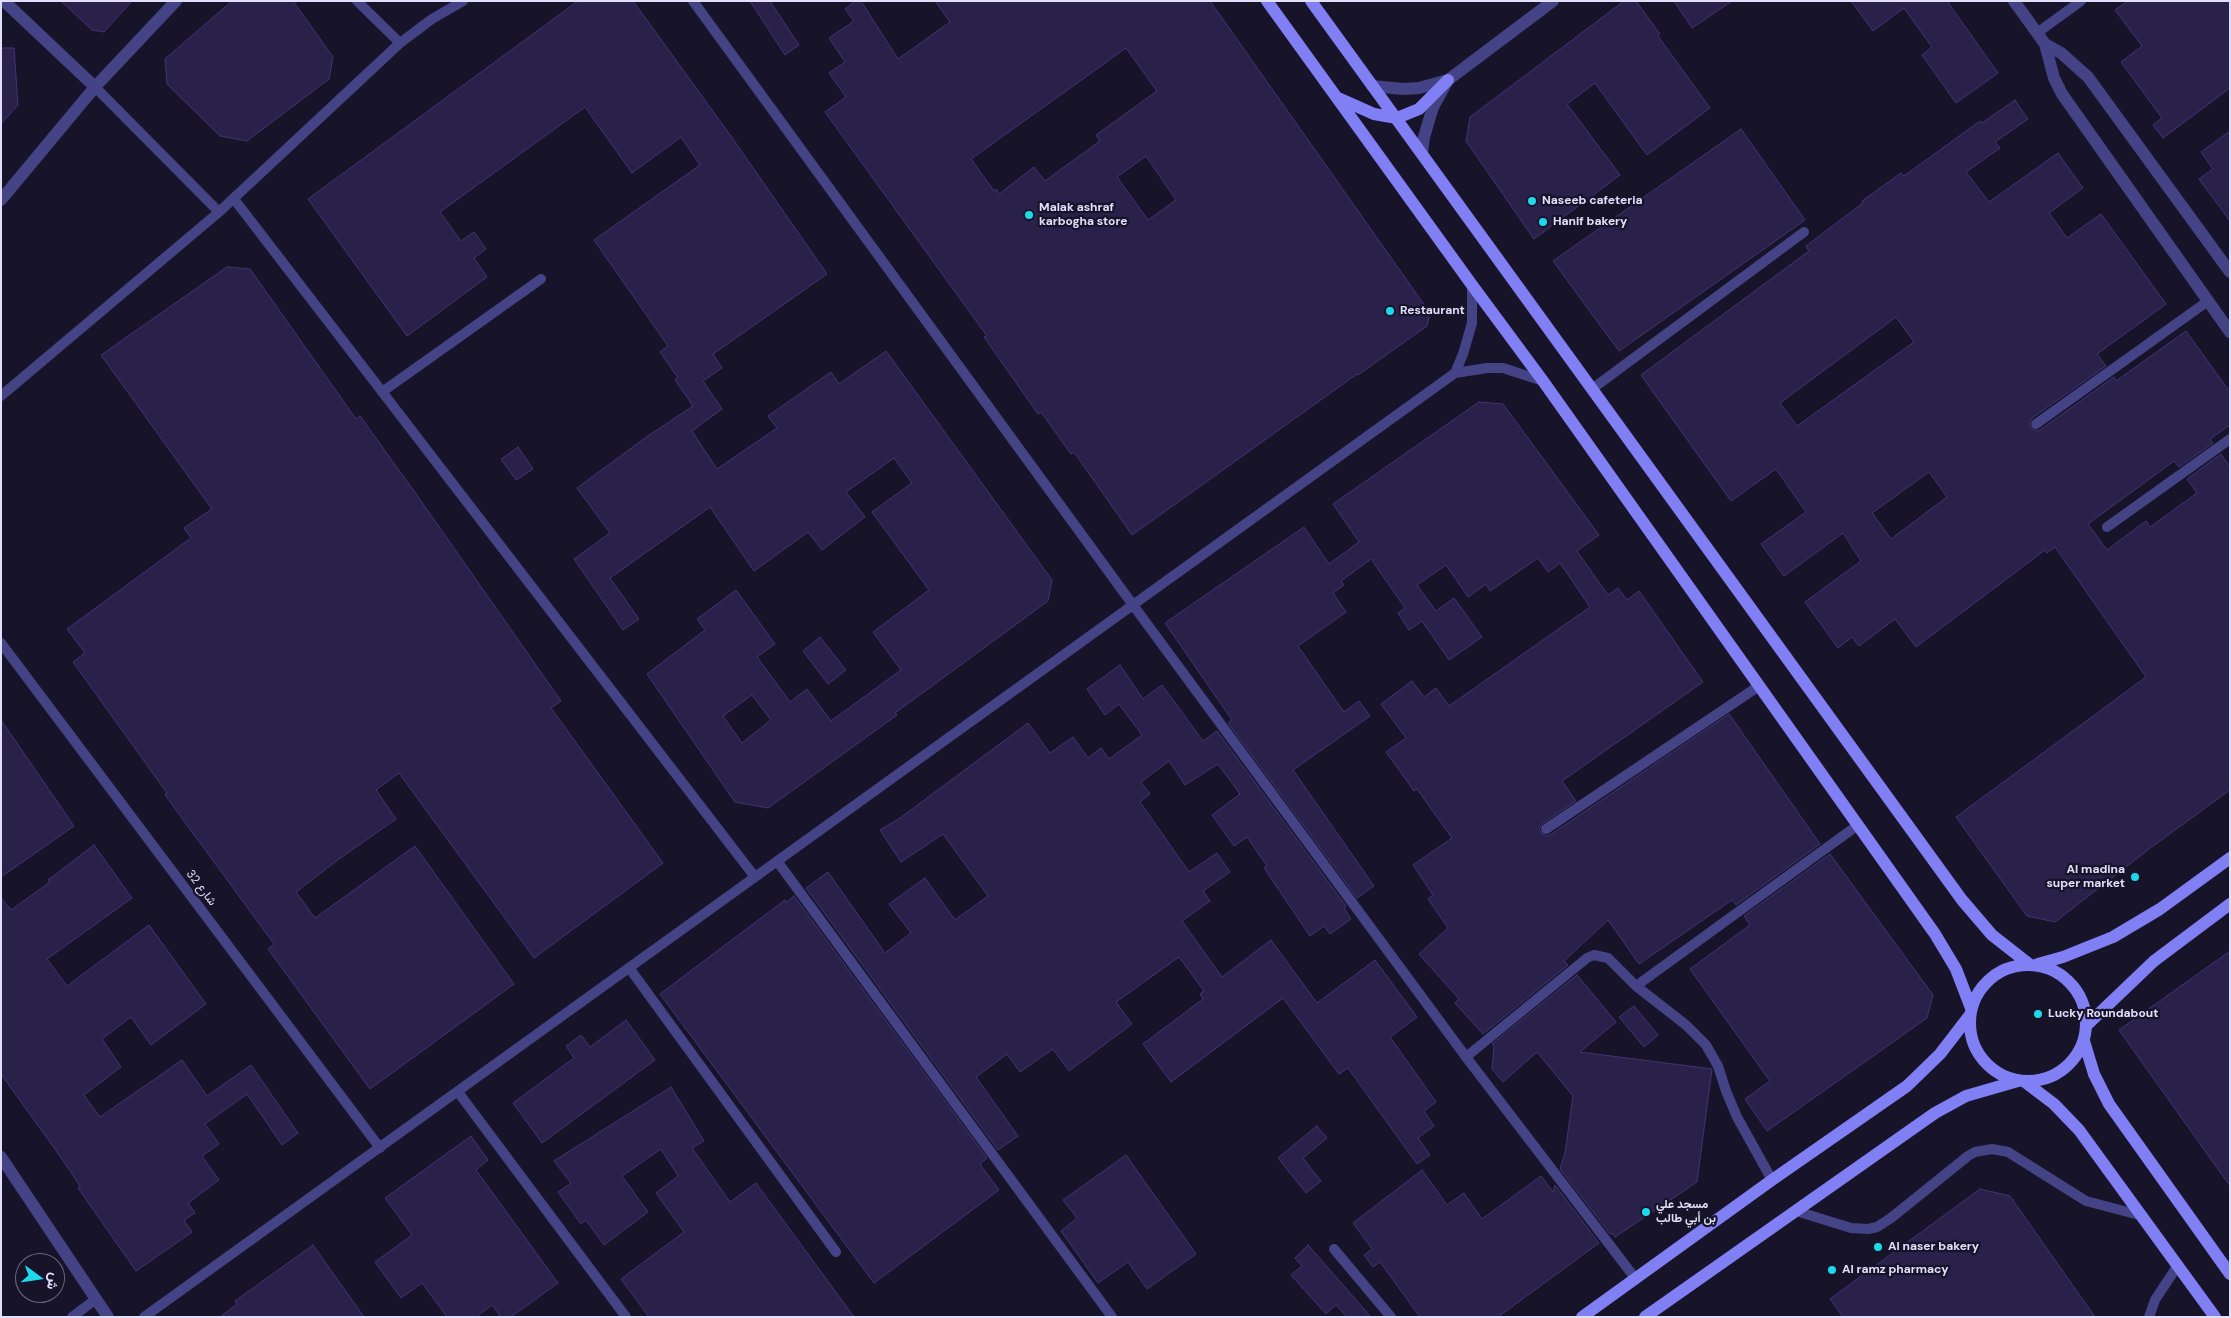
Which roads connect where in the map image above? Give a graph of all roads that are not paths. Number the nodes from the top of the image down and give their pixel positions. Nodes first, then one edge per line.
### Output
1 (4, 1) edge
2 (176, 1) edge
3 (357, 1) edge
4 (463, 1) edge
5 (693, 1) edge
6 (1267, 1) edge
7 (1311, 1) edge
8 (1553, 1) edge
9 (2014, 1) edge
10 (2081, 1) edge
11 (2037, 33) junction
12 (400, 43) junction
13 (2045, 44) junction
14 (1448, 80) junction
15 (1372, 86) junction
16 (95, 87) junction
17 (1338, 98) junction
18 (1397, 118) junction
19 (1422, 153) junction
20 (234, 199) junction
21 (1, 200) edge
22 (219, 212) junction
23 (1804, 232) dead end
24 (2230, 272) edge
25 (541, 279) dead end
26 (1472, 285) junction
27 (2208, 301) junction
28 (2230, 332) edge
29 (1455, 373) junction
30 (1543, 381) junction
31 (1592, 389) junction
32 (382, 392) junction
33 (1, 396) edge
34 (2036, 424) dead end
35 (2230, 440) edge
36 (2107, 527) dead end
37 (1133, 605) junction
38 (1, 643) edge
39 (1759, 686) junction
40 (1858, 825) junction
41 (1546, 829) dead end
42 (2230, 858) edge
43 (778, 861) junction
44 (755, 877) junction
45 (2230, 904) edge
46 (2033, 964) junction
47 (630, 968) junction
48 (1636, 986) junction
49 (1971, 1012) junction
50 (2087, 1025) junction
51 (2084, 1041) junction
52 (1466, 1057) junction
53 (2021, 1081) junction
54 (458, 1092) junction
55 (380, 1148) junction
56 (1, 1157) edge
57 (1772, 1180) junction
58 (1796, 1211) junction
59 (2143, 1216) junction
60 (1334, 1249) dead end
61 (836, 1252) dead end
62 (2178, 1265) junction
63 (2230, 1274) edge
64 (1635, 1278) junction
65 (96, 1300) junction
66 (72, 1317) edge
67 (108, 1317) edge
68 (144, 1317) edge
69 (626, 1317) edge
70 (1112, 1317) edge
71 (1391, 1317) edge
72 (1582, 1317) edge
73 (1645, 1317) edge
74 (2149, 1317) edge
75 (2215, 1317) edge

1 - 16 street
2 - 16 street
3 - 12 lane
4 - 12 lane
5 - 37 lane
6 - 17 main road
7 - 15 main road
8 - 14 street
9 - 11 street
10 - 11 lane
11 - 13 street
12 - 20 lane
13 - 24 street
13 - 27 street
14 - 15 street
14 - 18 main road
14 - 19 street
15 - 18 main road
16 - 21 street
16 - 22 lane
17 - 18 main road
17 - 26 main road
18 - 19 main road
19 - 31 main road
20 - 22 lane
20 - 32 lane
22 - 33 lane
23 - 31 lane
25 - 32 lane
26 - 29 lane
26 - 30 main road
27 - 28 street
27 - 34 lane
29 - 30 lane
29 - 37 lane
30 - 39 main road
31 - 46 main road
32 - 44 lane
35 - 36 lane
37 - 43 lane
37 - 52 lane
38 - 55 lane, شارع 32
39 - 40 main road
39 - 41 lane
40 - 48 lane
40 - 49 main road
42 - 46 main road
43 - 44 lane
43 - 70 lane
44 - 47 lane
45 - 50 main road
46 - 49 main road
46 - 50 main road
47 - 54 lane
47 - 61 lane
48 - 52 lane
48 - 57 lane
49 - 53 main road
49 - 57 main road
50 - 51 main road
51 - 53 main road
51 - 63 main road
52 - 64 lane
53 - 58 main road
53 - 59 main road
54 - 55 lane
54 - 69 lane
55 - 68 lane
56 - 65 street
57 - 64 main road
58 - 59 lane
58 - 73 main road
59 - 62 main road
60 - 71 lane
62 - 74 lane
62 - 75 main road
64 - 72 main road
65 - 66 lane
65 - 67 street

